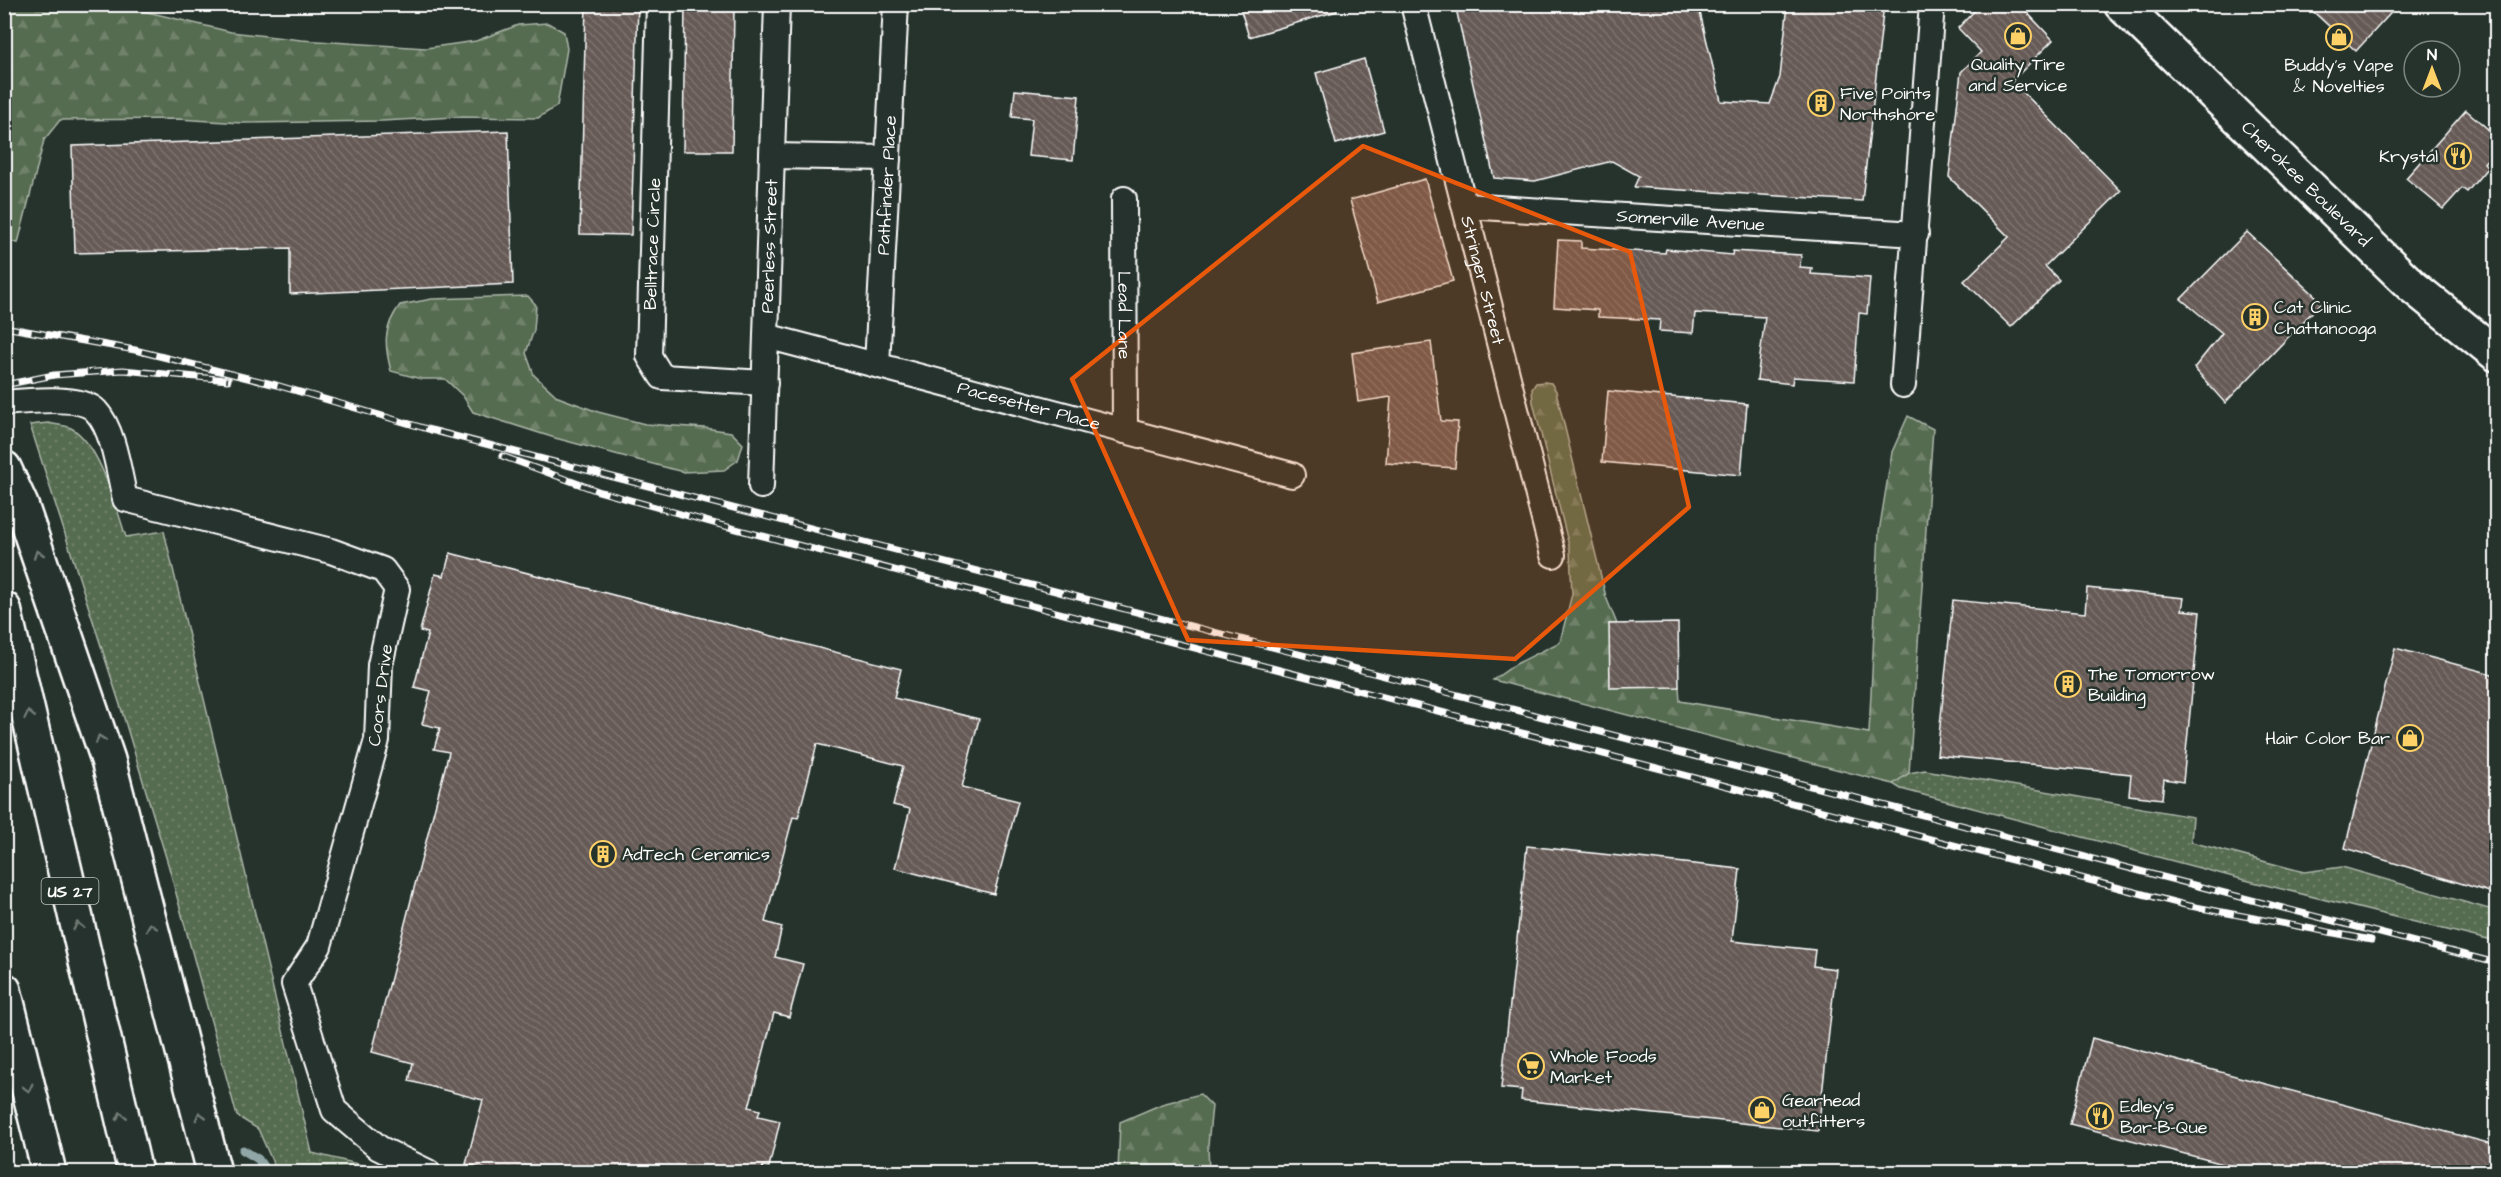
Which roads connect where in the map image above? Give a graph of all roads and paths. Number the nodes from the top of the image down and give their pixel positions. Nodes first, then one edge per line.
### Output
1 (659, 4) edge
2 (777, 4) edge
3 (896, 4) edge
4 (1413, 4) edge
5 (1932, 4) edge
6 (2121, 4) edge
7 (772, 156) junction
8 (888, 158) junction
9 (1124, 199) dead end
10 (1466, 206) junction
11 (1916, 234) junction
12 (766, 336) junction
13 (2496, 354) edge
14 (877, 365) junction
15 (765, 383) junction
16 (1903, 385) dead end
17 (4, 403) edge
18 (1125, 431) junction
19 (4, 468) edge
20 (1292, 475) dead end
21 (761, 486) dead end
22 (1553, 555) dead end
23 (4, 609) edge
24 (4, 990) edge
25 (49, 1173) edge
26 (135, 1173) edge
27 (214, 1173) edge
28 (428, 1173) edge

1 - 15 street, Belltrace Circle
2 - 7 street, Peerless Street
3 - 8 street, Pathfinder Place
4 - 10 street, Stringer Street
5 - 11 street
6 - 13 main road, Cherokee Boulevard
7 - 8 street
7 - 12 street, Peerless Street
8 - 14 street, Pathfinder Place
9 - 18 street, Lead Lane
10 - 11 street, Somerville Avenue
10 - 22 street, Stringer Street
11 - 16 street
12 - 14 street, Pacesetter Place
12 - 15 street, Peerless Street
14 - 18 street, Pacesetter Place
15 - 21 street, Peerless Street
17 - 28 street, Coors Drive
18 - 20 street, Pacesetter Place
27 -> 19 main road
26 -> 23 main road, US 27
24 -> 25 main road

